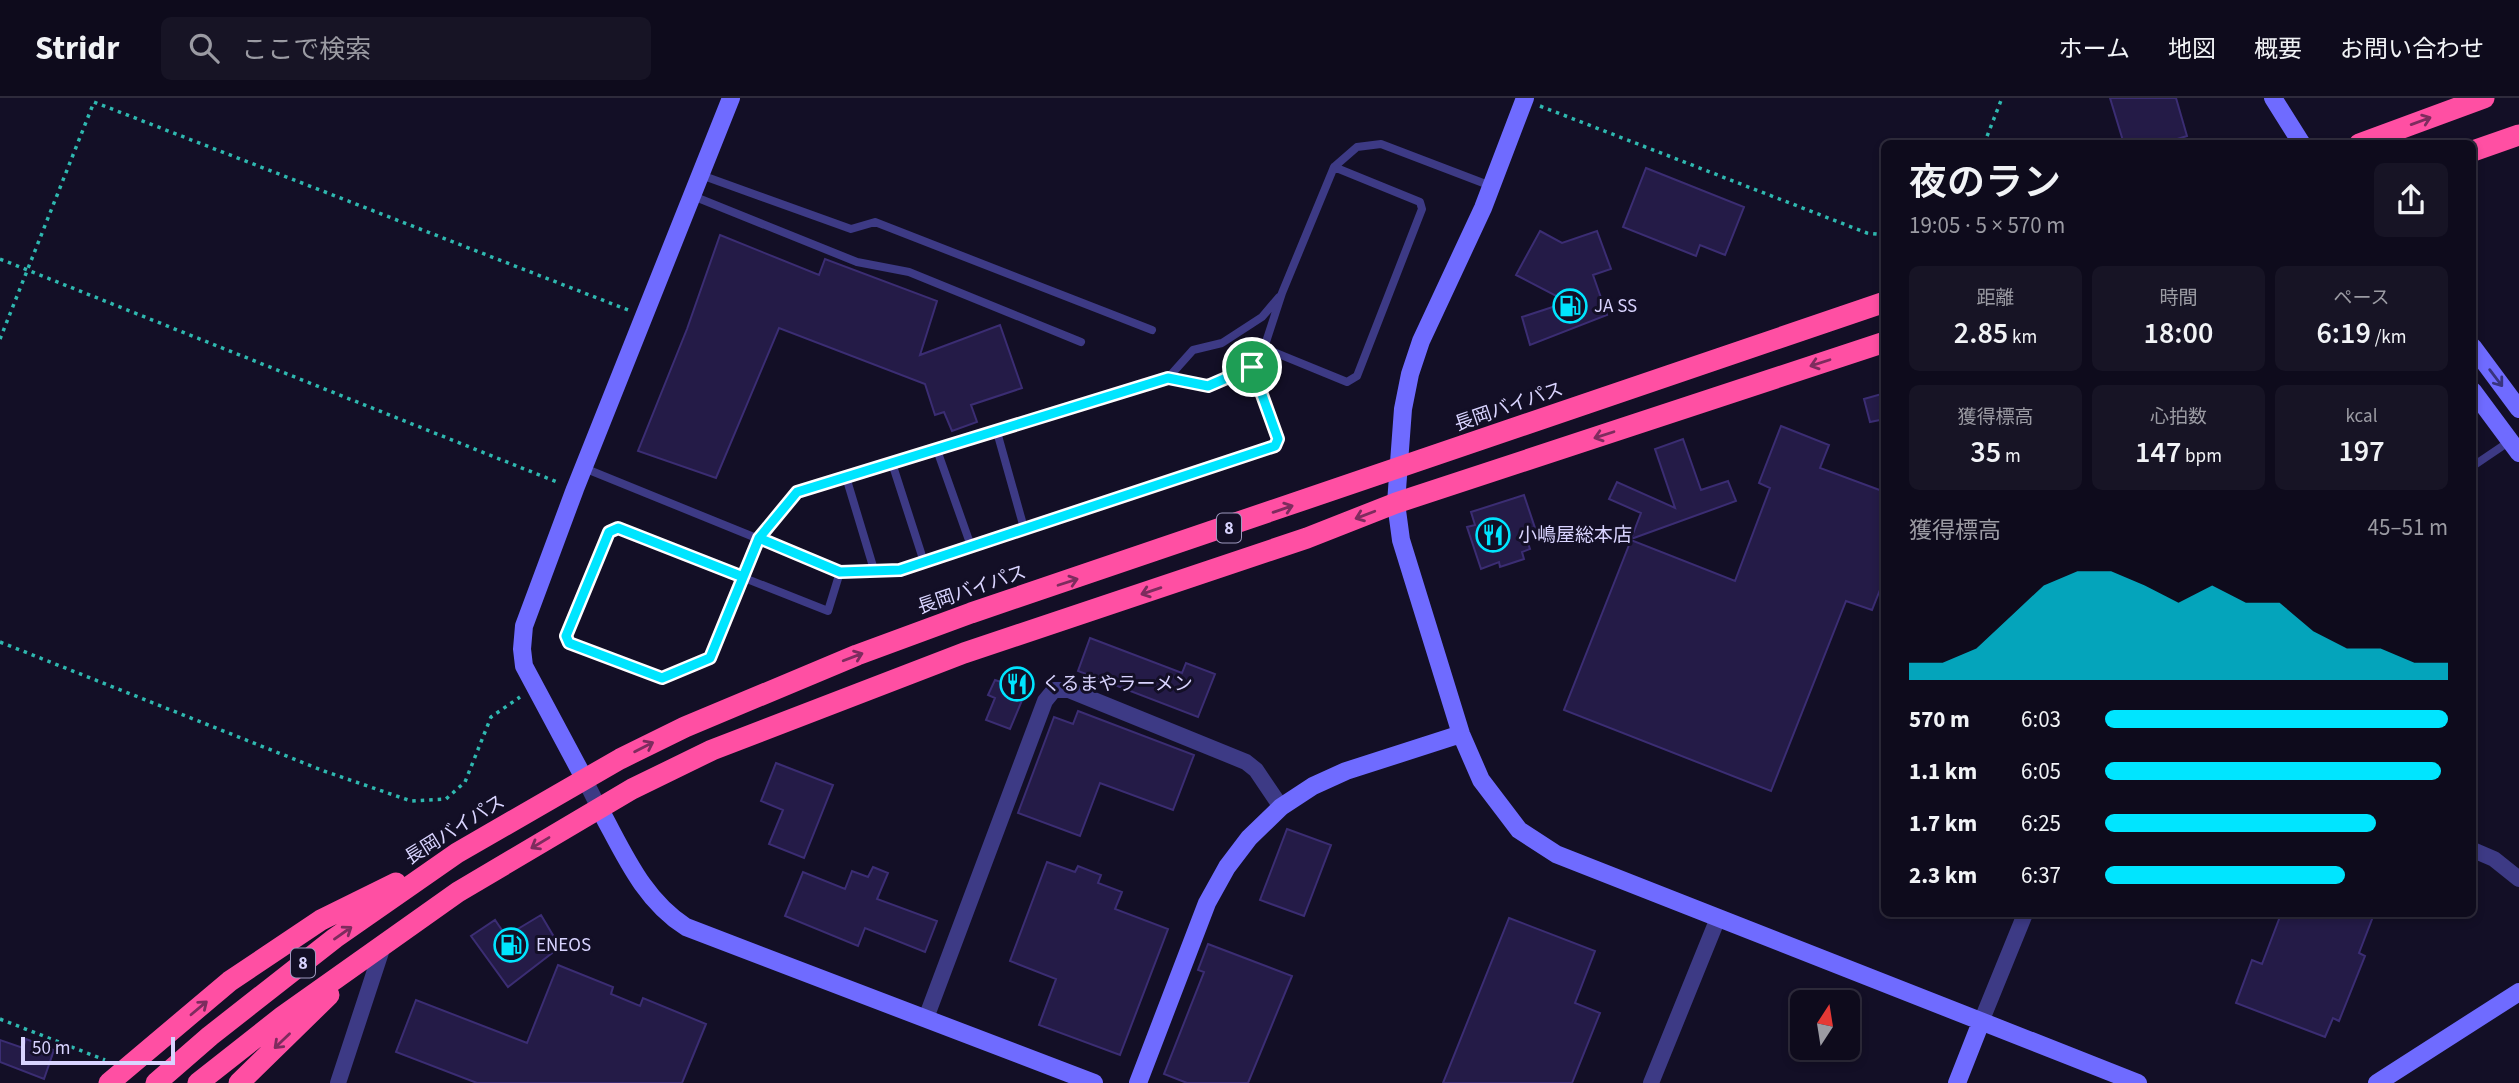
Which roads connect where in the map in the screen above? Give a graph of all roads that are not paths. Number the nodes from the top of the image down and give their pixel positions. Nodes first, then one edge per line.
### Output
1 (731, 98) edge
2 (2273, 98) edge
3 (2483, 98) edge
4 (1531, 100) edge
5 (2519, 135) edge
6 (2299, 140) edge
7 (2370, 140) edge
8 (2476, 151) edge
9 (1334, 166) junction
10 (701, 174) junction
11 (1492, 186) junction
12 (693, 196) junction
13 (1282, 293) junction
14 (1881, 303) edge
15 (1152, 330) dead end
16 (1081, 342) dead end
17 (1881, 343) edge
18 (1264, 348) junction
19 (2476, 351) edge
20 (1252, 367) junction
21 (1168, 378) junction
22 (2476, 395) edge
23 (2519, 409) edge
24 (997, 432) junction
25 (2515, 447) edge
26 (937, 450) junction
27 (892, 463) junction
28 (2476, 465) edge
29 (584, 468) junction
30 (1399, 470) junction
31 (846, 477) junction
32 (1396, 503) junction
33 (1024, 527) junction
34 (759, 538) junction
35 (971, 546) junction
36 (924, 562) junction
37 (840, 572) junction
38 (875, 573) junction
39 (743, 577) junction
40 (1461, 734) junction
41 (585, 780) junction
42 (1281, 807) junction
43 (599, 808) junction
44 (2476, 851) edge
45 (457, 853) junction
46 (2519, 879) edge
47 (2024, 917) edge
48 (1718, 918) junction
49 (384, 943) junction
50 (2519, 992) edge
51 (926, 1018) junction
52 (1981, 1022) junction
53 (109, 1083) edge
54 (156, 1083) edge
55 (198, 1083) edge
56 (239, 1083) edge
57 (338, 1083) edge
58 (1094, 1083) edge
59 (1138, 1083) edge
60 (1651, 1083) edge
61 (1956, 1083) edge
62 (2138, 1083) edge
63 (2377, 1083) edge

1 - 10 street
2 - 6 street
7 -> 3 highway
4 - 11 street
5 - 8 highway
9 - 11 lane
9 - 13 lane
9 - 18 lane
10 - 12 street
10 - 15 lane
11 - 30 street
12 - 16 lane
12 - 29 street
13 - 18 lane
13 - 21 lane
14 - 30 highway, 長岡バイパス / 8
17 -> 32 highway, 8
18 - 20 lane
19 -> 23 street
20 - 21 lane
20 - 33 lane
21 - 24 lane
22 - 25 street
24 - 26 lane
24 - 33 lane
25 - 28 lane
26 - 27 lane
26 - 35 lane
27 - 31 lane
27 - 36 lane
29 - 34 lane
29 - 41 street
30 - 32 street
41 -> 30 highway, 長岡バイパス / 8
31 - 34 lane
31 - 38 lane
32 - 40 street
32 -> 43 highway, 8
33 - 35 lane
34 - 37 lane
34 - 39 lane
35 - 36 lane
36 - 38 lane
37 - 38 lane
37 - 39 lane
39 - 39 lane
40 - 42 street
40 - 48 street
41 - 43 street
41 - 45 highway, 長岡バイパス / 8
42 - 51 street
42 - 59 street
43 -> 49 highway, 8
43 - 51 street
44 - 46 street
53 -> 45 highway
54 -> 45 highway, 長岡バイパス / 8
47 - 52 street
48 - 52 street
48 - 60 street
49 - 55 highway, 8
49 -> 56 highway
49 - 57 street
50 - 63 street
51 - 58 street
52 - 61 street
52 - 62 street

